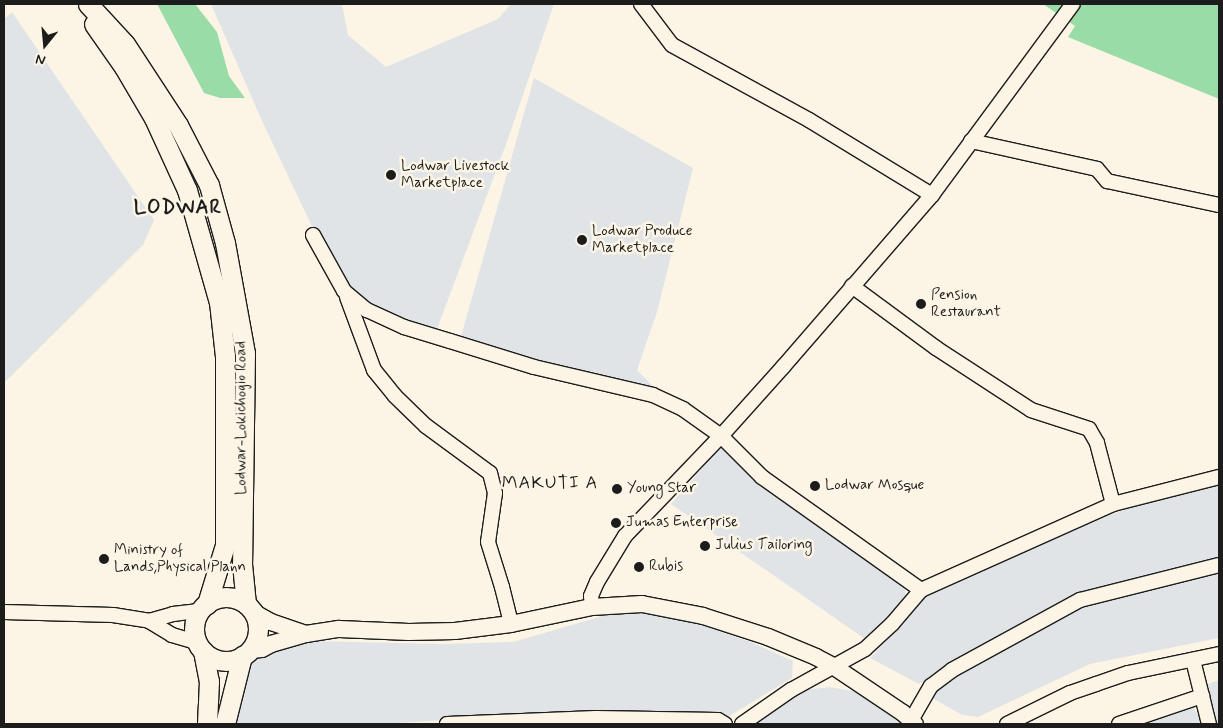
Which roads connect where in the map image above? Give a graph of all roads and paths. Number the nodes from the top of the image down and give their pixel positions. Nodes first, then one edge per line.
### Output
1 (82, 4) edge
2 (88, 4) edge
3 (640, 4) edge
4 (1073, 4) edge
5 (971, 141) junction
6 (932, 195) junction
7 (1219, 205) edge
8 (312, 235) dead end
9 (852, 286) junction
10 (344, 291) junction
11 (721, 436) junction
12 (1219, 477) edge
13 (1113, 504) junction
14 (1219, 565) edge
15 (921, 590) junction
16 (203, 607) junction
17 (592, 607) junction
18 (249, 608) junction
19 (4, 612) edge
20 (150, 621) junction
21 (511, 624) junction
22 (306, 634) junction
23 (200, 647) junction
24 (246, 653) junction
25 (1219, 654) edge
26 (1193, 660) junction
27 (833, 666) junction
28 (1202, 696) junction
29 (910, 718) edge
30 (207, 724) edge
31 (225, 724) edge
32 (447, 724) edge
33 (725, 724) edge
34 (742, 724) edge
35 (928, 724) edge
36 (1007, 724) edge
37 (1118, 724) edge
38 (1209, 724) edge

1 - 16 highway, Lodwar-Lokichogio Road
2 - 18 highway, Lodwar-Lokichogio Road
3 - 6 street
4 - 5 street
5 - 6 street
5 - 7 street
6 - 9 street
8 - 10 street
9 - 11 street
9 - 13 street
10 - 11 street
10 - 21 street
11 - 15 street
11 - 17 street
12 - 13 street
13 - 15 street
14 - 29 street
15 - 27 street
16 - 18 highway
16 - 20 street
16 - 23 highway
17 - 21 main road
17 - 27 main road
18 - 22 main road
18 - 24 highway
19 - 20 street
20 - 23 street
21 - 22 main road
22 - 24 main road
23 - 24 highway
23 - 30 highway
24 - 31 highway
25 - 26 street
26 - 28 street
26 - 36 street
27 - 29 main road
27 - 34 street
28 - 37 street
28 - 38 street
29 - 35 main road
32 - 33 street

